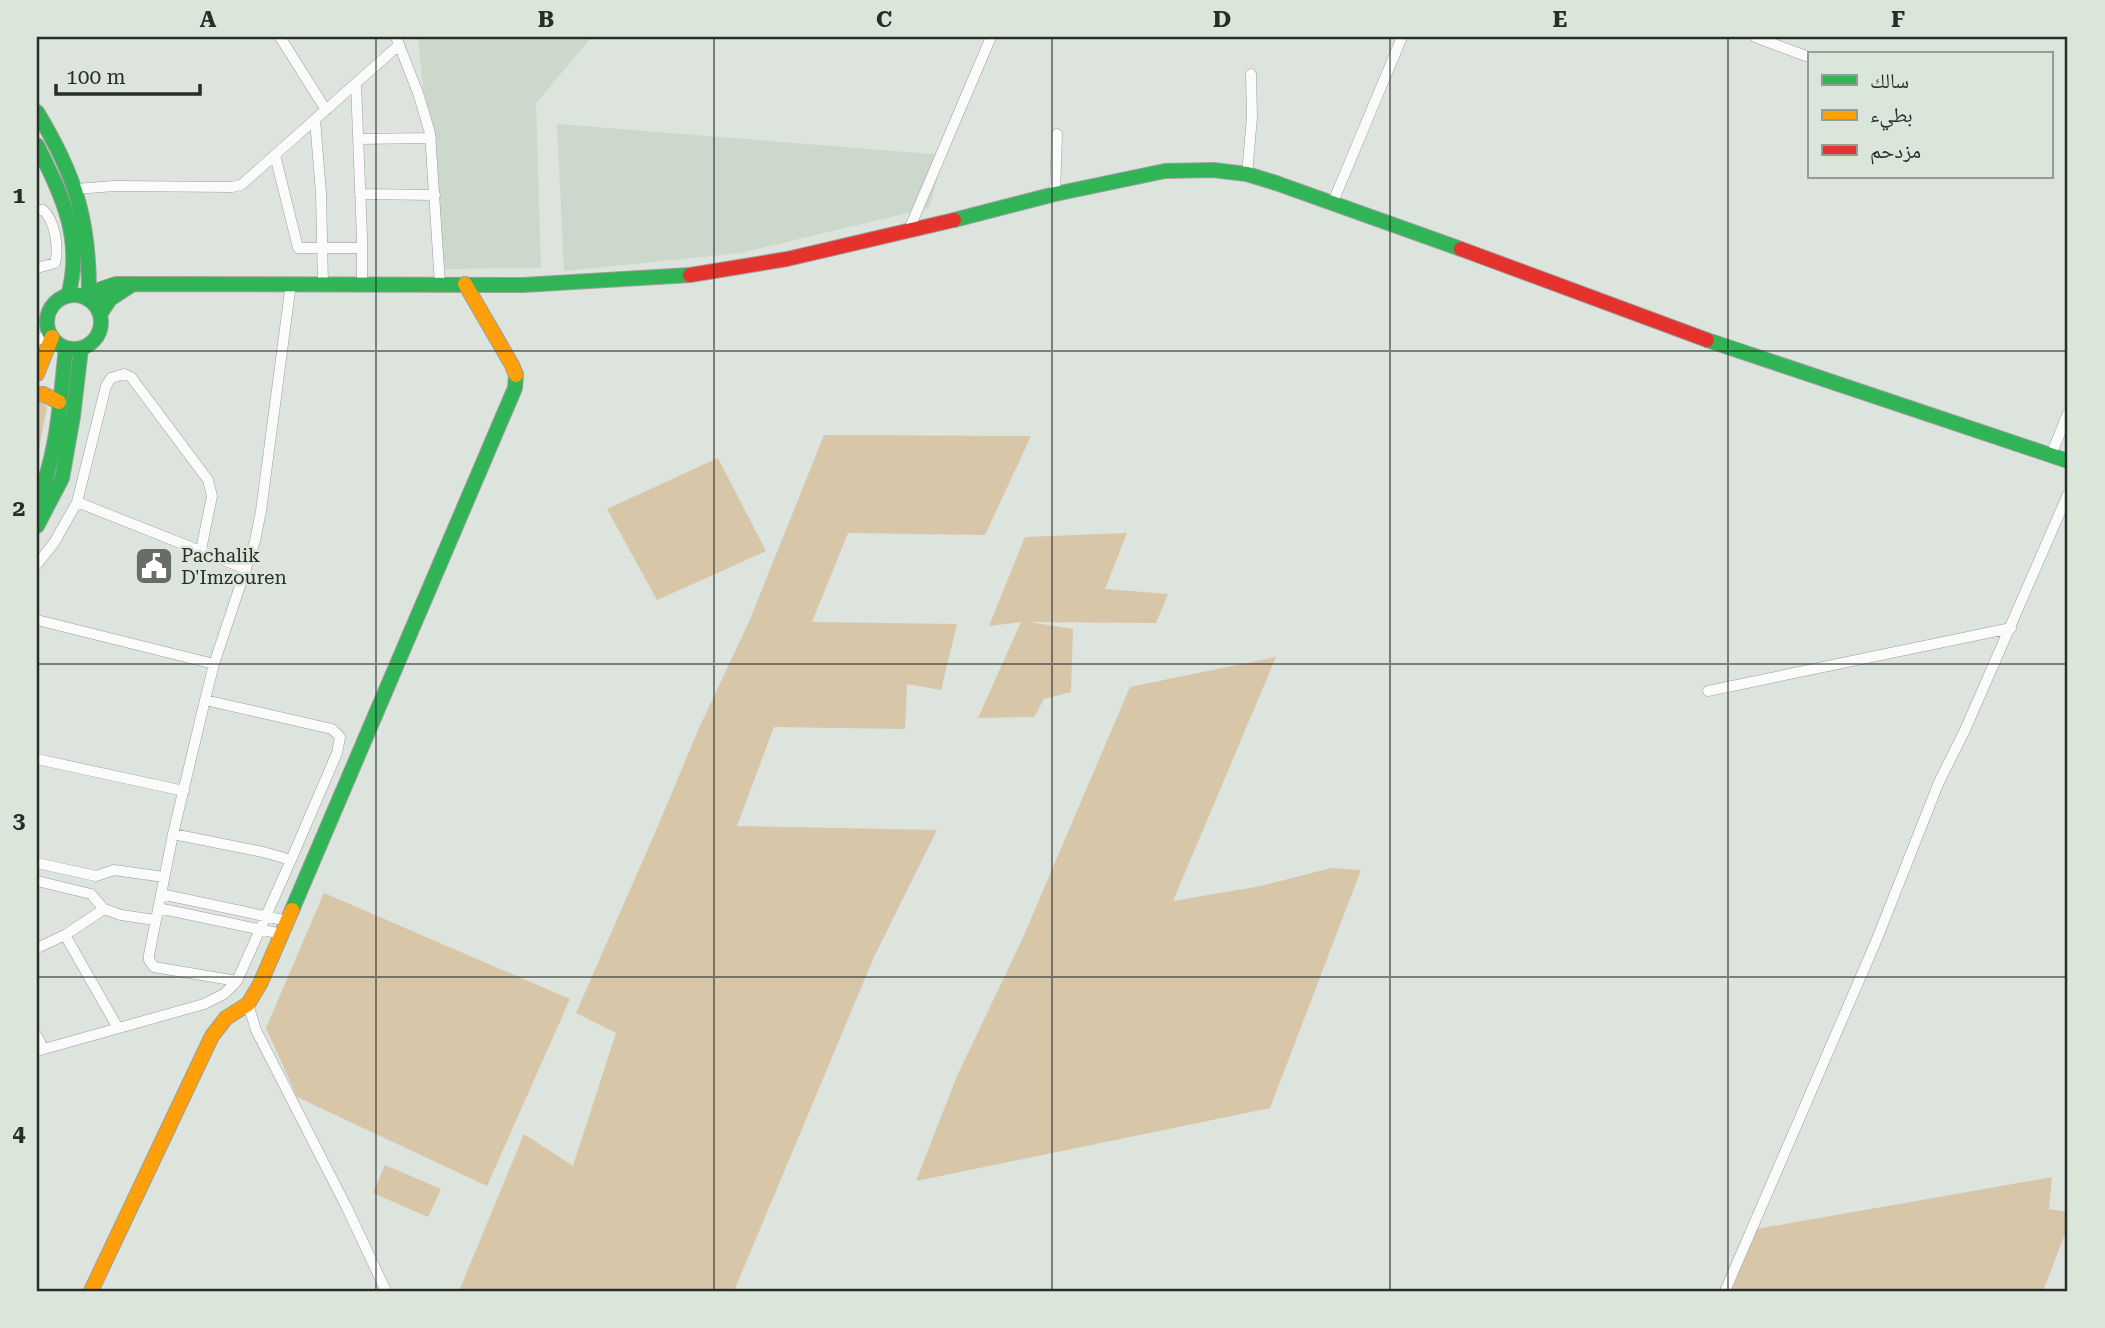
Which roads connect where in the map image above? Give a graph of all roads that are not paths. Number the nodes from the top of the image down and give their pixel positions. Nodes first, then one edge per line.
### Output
1 (280, 37) edge
2 (991, 37) edge
3 (1402, 37) edge
4 (1755, 37) edge
5 (397, 41) edge
6 (1806, 56) dead end
7 (1251, 74) dead end
8 (356, 83) junction
9 (326, 110) junction
10 (37, 111) edge
11 (315, 120) junction
12 (1057, 134) dead end
13 (431, 138) junction
14 (358, 139) junction
15 (37, 145) edge
16 (275, 155) junction
17 (1247, 174) junction
18 (76, 189) junction
19 (360, 194) junction
20 (1055, 194) junction
21 (435, 195) junction
22 (1333, 202) junction
23 (37, 210) edge
24 (908, 232) junction
25 (324, 248) junction
26 (362, 248) junction
27 (37, 268) edge
28 (291, 284) junction
29 (323, 284) junction
30 (362, 284) junction
31 (440, 284) junction
32 (464, 284) junction
33 (68, 296) junction
34 (93, 305) junction
35 (57, 342) edge
36 (39, 368) edge
37 (37, 394) edge
38 (59, 402) junction
39 (2068, 414) edge
40 (2051, 455) junction
41 (2068, 461) edge
42 (2068, 494) edge
43 (37, 502) edge
44 (77, 502) junction
45 (37, 526) edge
46 (201, 550) junction
47 (37, 564) edge
48 (246, 569) junction
49 (37, 620) edge
50 (2011, 628) junction
51 (214, 664) junction
52 (1708, 691) dead end
53 (205, 700) junction
54 (37, 759) edge
55 (184, 791) junction
56 (173, 834) junction
57 (291, 860) junction
58 (37, 863) edge
59 (96, 876) junction
60 (164, 877) junction
61 (37, 881) edge
62 (91, 894) junction
63 (161, 894) junction
64 (158, 908) junction
65 (104, 909) junction
66 (267, 916) junction
67 (155, 920) junction
68 (285, 927) junction
69 (261, 929) junction
70 (65, 935) junction
71 (37, 948) edge
72 (237, 981) junction
73 (248, 1004) junction
74 (118, 1028) junction
75 (37, 1036) edge
76 (40, 1049) edge
77 (90, 1291) edge
78 (386, 1291) edge
79 (1725, 1291) edge

1 - 9 street
2 - 24 street
3 - 22 street
4 - 6 street
5 - 8 street
5 - 13 street
7 - 17 street
8 - 9 street
8 - 14 street
9 - 11 street
10 - 18 main road
11 - 16 street
11 - 25 street
12 - 20 street
13 - 14 street
13 - 21 street
14 - 19 street
15 - 33 main road
16 - 18 street
16 - 25 street
17 - 20 main road
17 - 22 main road
18 - 34 main road
19 - 21 street
19 - 26 street
20 - 24 main road
21 - 31 street
22 - 40 main road
23 - 27 street
24 - 32 main road
25 - 26 street
25 - 29 street
26 - 30 street
28 - 29 main road
28 - 34 main road
28 - 48 street
29 - 30 main road
30 - 31 main road
31 - 32 main road
32 - 68 main road
33 - 34 main road
33 - 35 main road
34 - 35 main road
35 - 36 main road
35 - 38 main road
35 - 45 main road
37 - 38 main road
38 - 43 main road
39 - 40 street
40 - 41 main road
42 - 50 street
44 - 46 street
44 - 46 street
44 - 47 street
46 - 48 street
48 - 51 street
49 - 51 street
50 - 52 street
50 - 79 street
51 - 53 street
53 - 55 street
53 - 57 street
54 - 55 street
55 - 56 street
56 - 57 street
56 - 60 street
57 - 66 street
58 - 59 street
59 - 60 street
59 - 62 street
60 - 63 street
61 - 62 street
62 - 65 street
63 - 64 street
63 - 66 street
64 - 67 street
64 - 69 street
65 - 67 street
65 - 70 street
66 - 68 street
66 - 69 street
67 - 72 street
68 - 69 street
68 - 73 main road
69 - 72 street
70 - 71 street
70 - 74 street
72 - 74 street
73 - 77 main road
73 - 78 street
74 - 76 street
75 - 76 street

